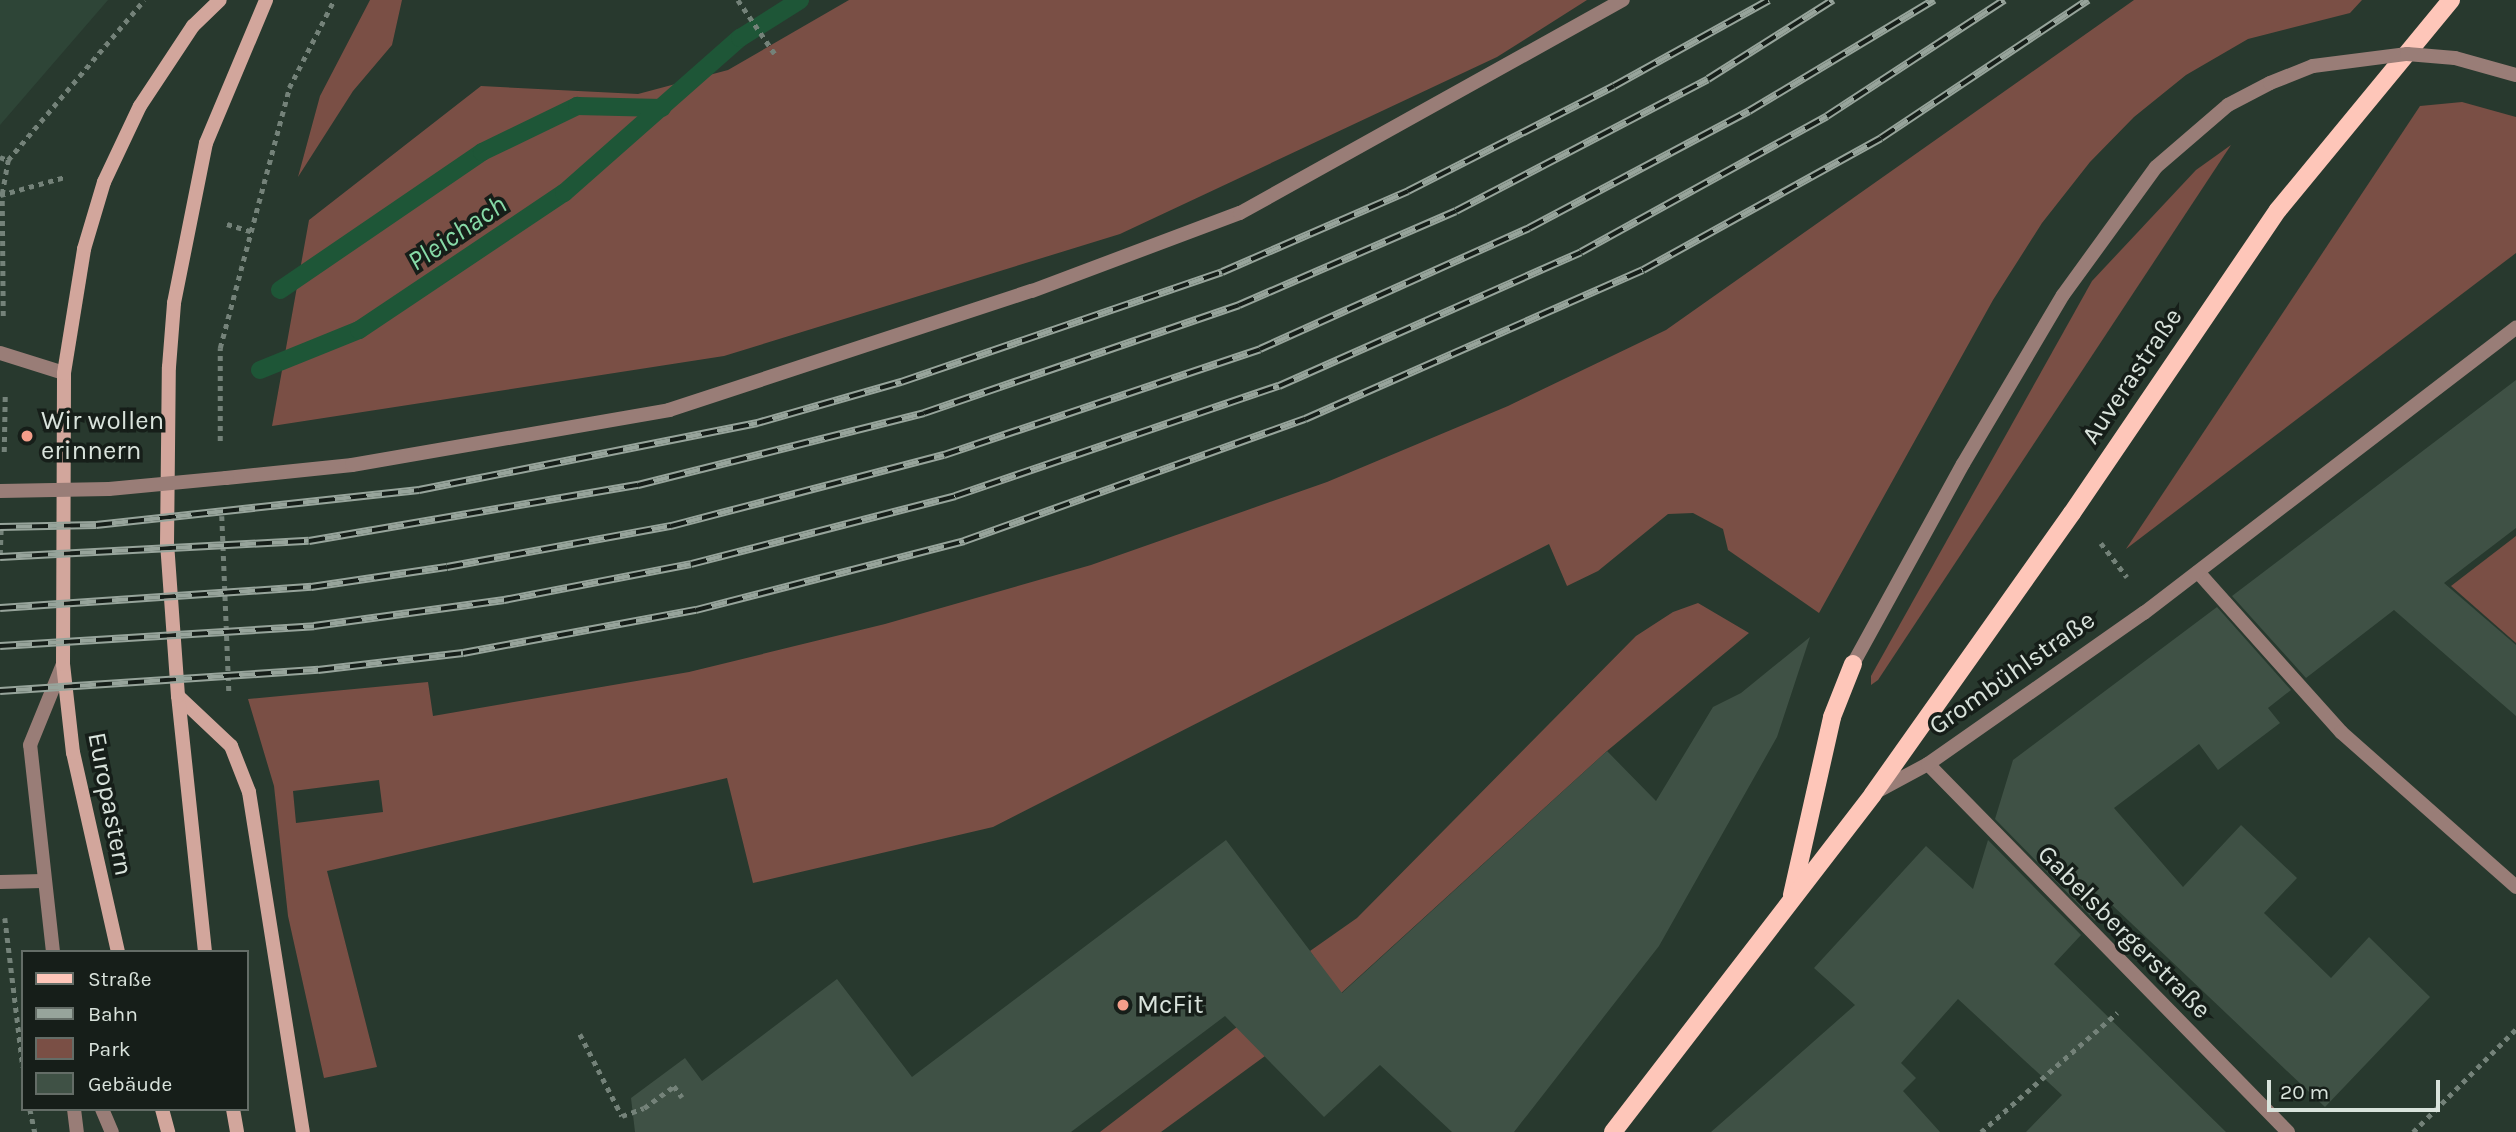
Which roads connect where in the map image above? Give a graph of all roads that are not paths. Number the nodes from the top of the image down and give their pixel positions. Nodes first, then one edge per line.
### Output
1 (220, 0) edge
2 (265, 0) edge
3 (1623, 0) edge
4 (2451, 0) edge
5 (2516, 75) edge
6 (2516, 328) edge
7 (3, 354) edge
8 (64, 373) junction
9 (0, 491) edge
10 (2198, 572) junction
11 (63, 664) junction
12 (1853, 664) joint
13 (177, 696) junction
14 (1928, 764) junction
15 (1873, 794) junction
16 (43, 881) junction
17 (0, 882) edge
18 (2516, 887) edge
19 (1791, 902) junction
20 (53, 950) edge
21 (117, 950) edge
22 (205, 950) edge
23 (74, 1111) edge
24 (103, 1111) edge
25 (163, 1111) edge
26 (233, 1111) edge
27 (77, 1132) edge
28 (112, 1132) edge
29 (168, 1132) edge
30 (237, 1132) edge
31 (303, 1132) edge
32 (1613, 1132) edge
33 (2288, 1132) edge

1 - 8 main road, Europastern
2 - 13 main road
3 - 9 street, bridge
4 - 15 main road, Auverastraße
5 - 12 street, bridge
6 - 10 street, Grombühlstraße
7 - 8 street
8 - 11 main road, Europastern
10 - 14 street, Grombühlstraße
10 - 18 street
11 - 16 street
11 - 21 main road, Europastern
12 - 19 main road
13 - 22 main road
13 - 31 main road
14 - 15 street, Grombühlstraße
14 - 33 street, Gabelsbergerstraße
15 - 19 main road, Grombühlstraße
16 - 17 street
16 - 20 street
19 - 32 main road, Grombühlstraße
23 - 27 street
24 - 28 street
25 - 29 main road
26 - 30 main road

